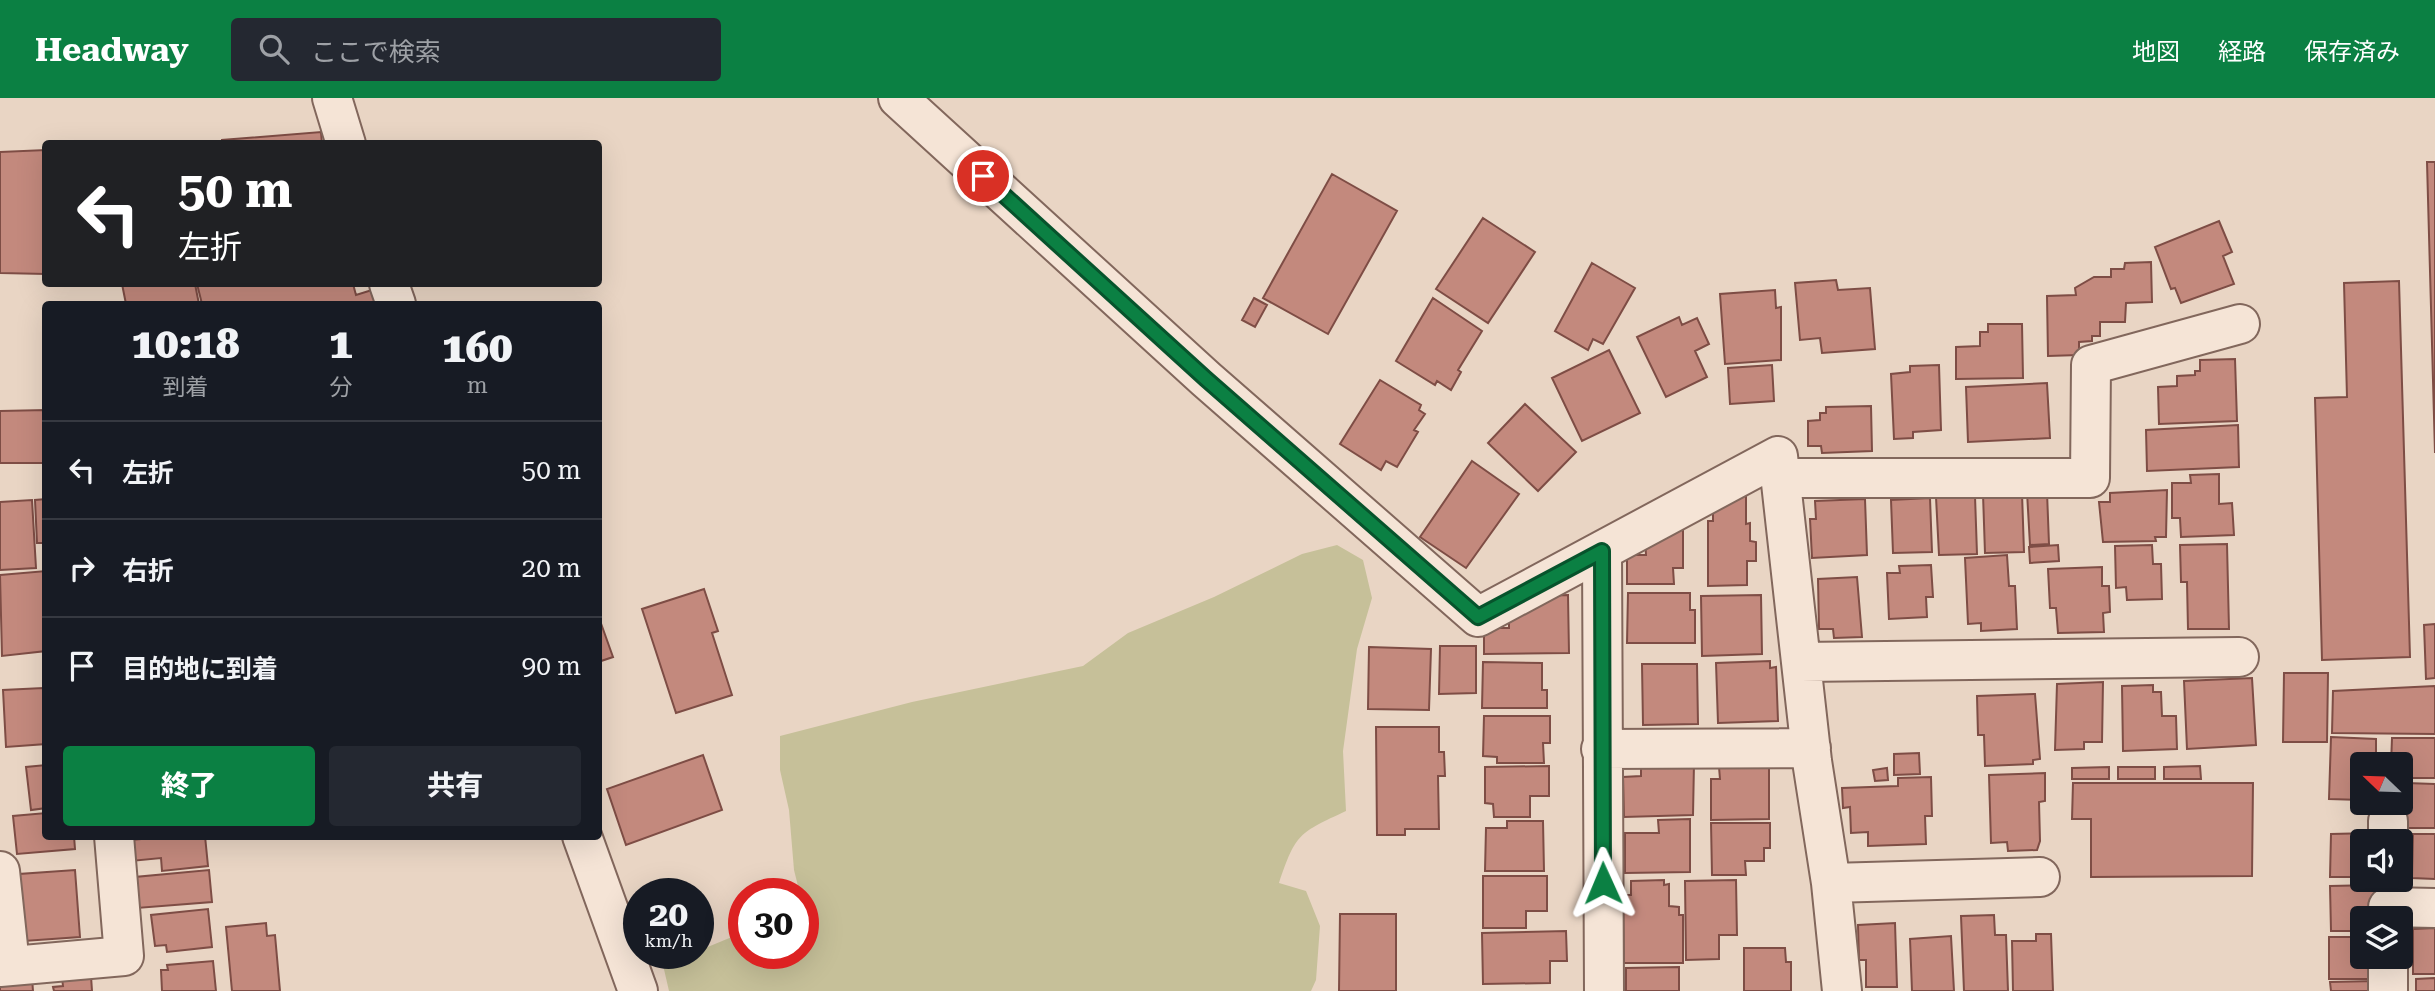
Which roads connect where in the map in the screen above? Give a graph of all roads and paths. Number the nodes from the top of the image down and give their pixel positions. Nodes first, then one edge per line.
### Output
1 (332, 98) edge
2 (898, 98) edge
3 (345, 140) edge
4 (2240, 324) dead end
5 (1781, 478) junction
6 (1602, 551) junction
7 (2239, 657) dead end
8 (1801, 662) junction
9 (1811, 748) junction
10 (1601, 749) junction
11 (114, 840) edge
12 (583, 840) edge
13 (0, 871) edge
14 (2040, 877) dead end
15 (1831, 883) junction
16 (2388, 902) edge
17 (2435, 908) edge
18 (5, 966) edge
19 (2388, 969) edge
20 (638, 991) edge
21 (1605, 991) edge
22 (1842, 991) edge
23 (2388, 991) edge

1 - 3 street
2 - 6 street
4 - 5 street
5 - 6 street
5 - 8 street
6 - 10 street
7 - 8 street
8 - 9 street
9 - 10 street
9 - 15 street
10 - 21 street
11 - 18 street
12 - 20 street
13 - 18 street
14 - 15 street
15 - 22 street
16 - 17 street
19 - 23 street

